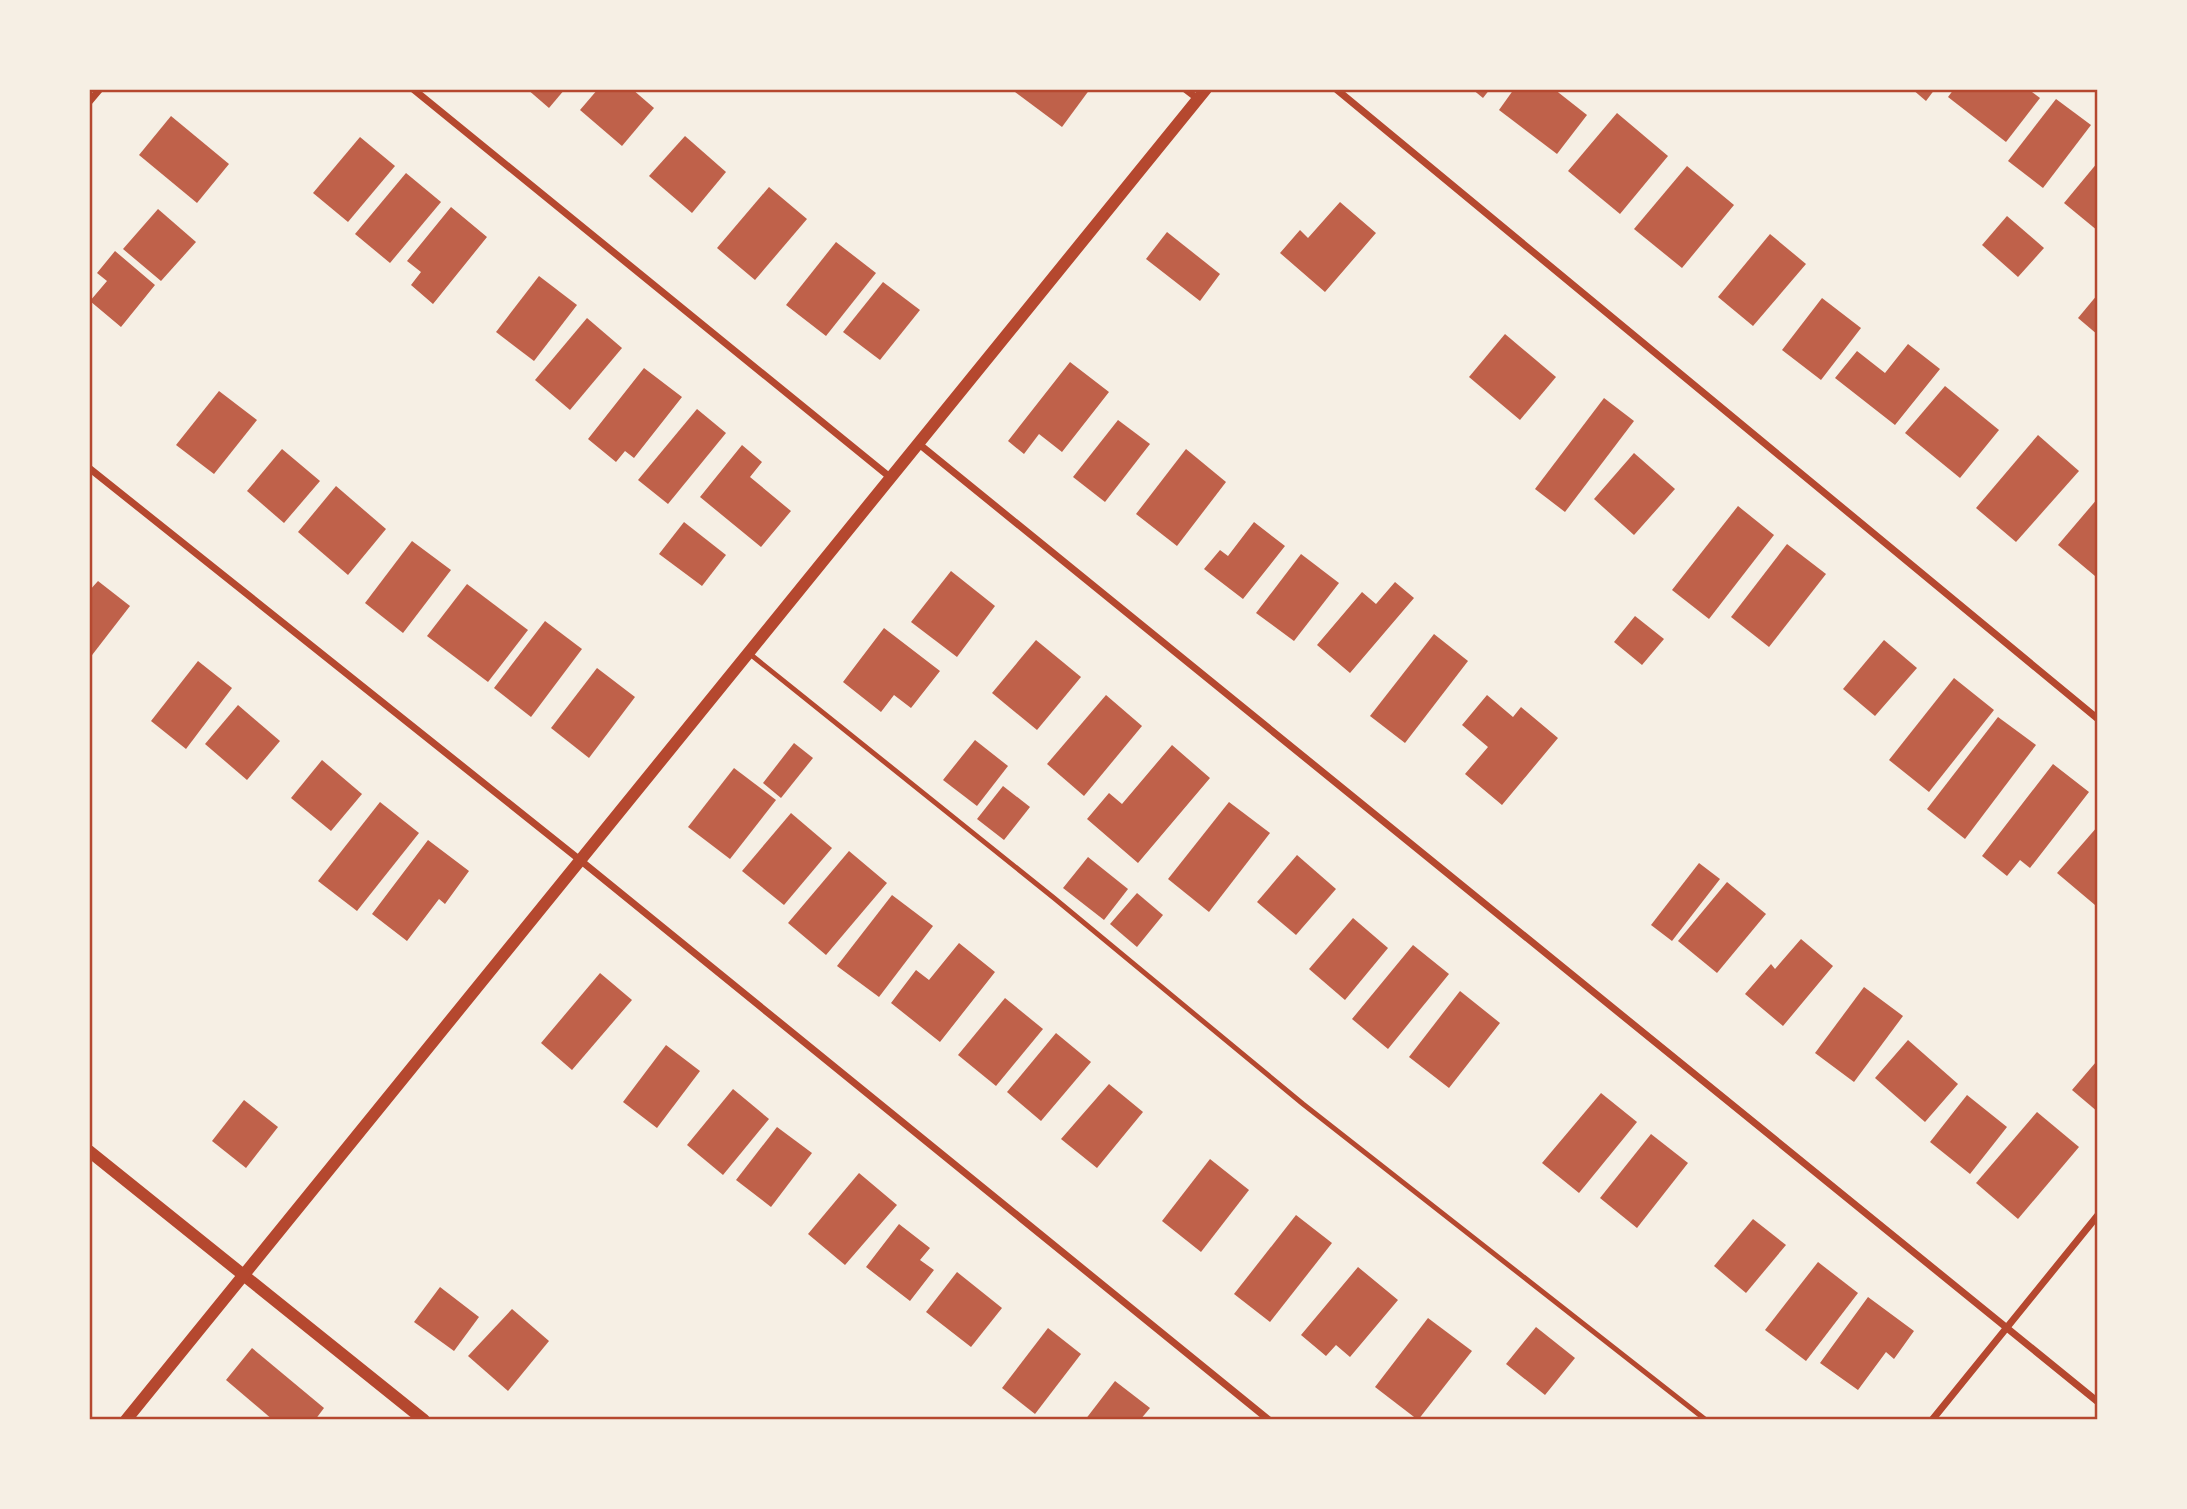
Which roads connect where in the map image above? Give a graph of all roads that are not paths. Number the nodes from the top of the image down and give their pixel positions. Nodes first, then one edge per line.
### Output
1 (100, 89) edge
2 (414, 89) edge
3 (1185, 89) edge
4 (1336, 89) edge
5 (1202, 94) edge
6 (89, 102) edge
7 (919, 444) junction
8 (89, 468) edge
9 (891, 478) junction
10 (748, 652) junction
11 (2098, 719) edge
12 (580, 860) junction
13 (89, 1152) edge
14 (2098, 1215) edge
15 (243, 1274) junction
16 (2006, 1328) junction
17 (2098, 1402) edge
18 (127, 1420) edge
19 (424, 1420) edge
20 (1269, 1420) edge
21 (1706, 1420) edge
22 (1932, 1420) edge

1 - 6 street
2 - 9 street
3 - 5 street
4 - 11 street
5 - 7 street
7 - 9 street
7 - 16 street
8 - 12 street
9 - 10 street
10 - 12 street
10 - 21 lane
12 - 15 street
12 - 20 street
13 - 15 street
14 - 16 street
15 - 18 street
15 - 19 street
16 - 17 street
16 - 22 street

